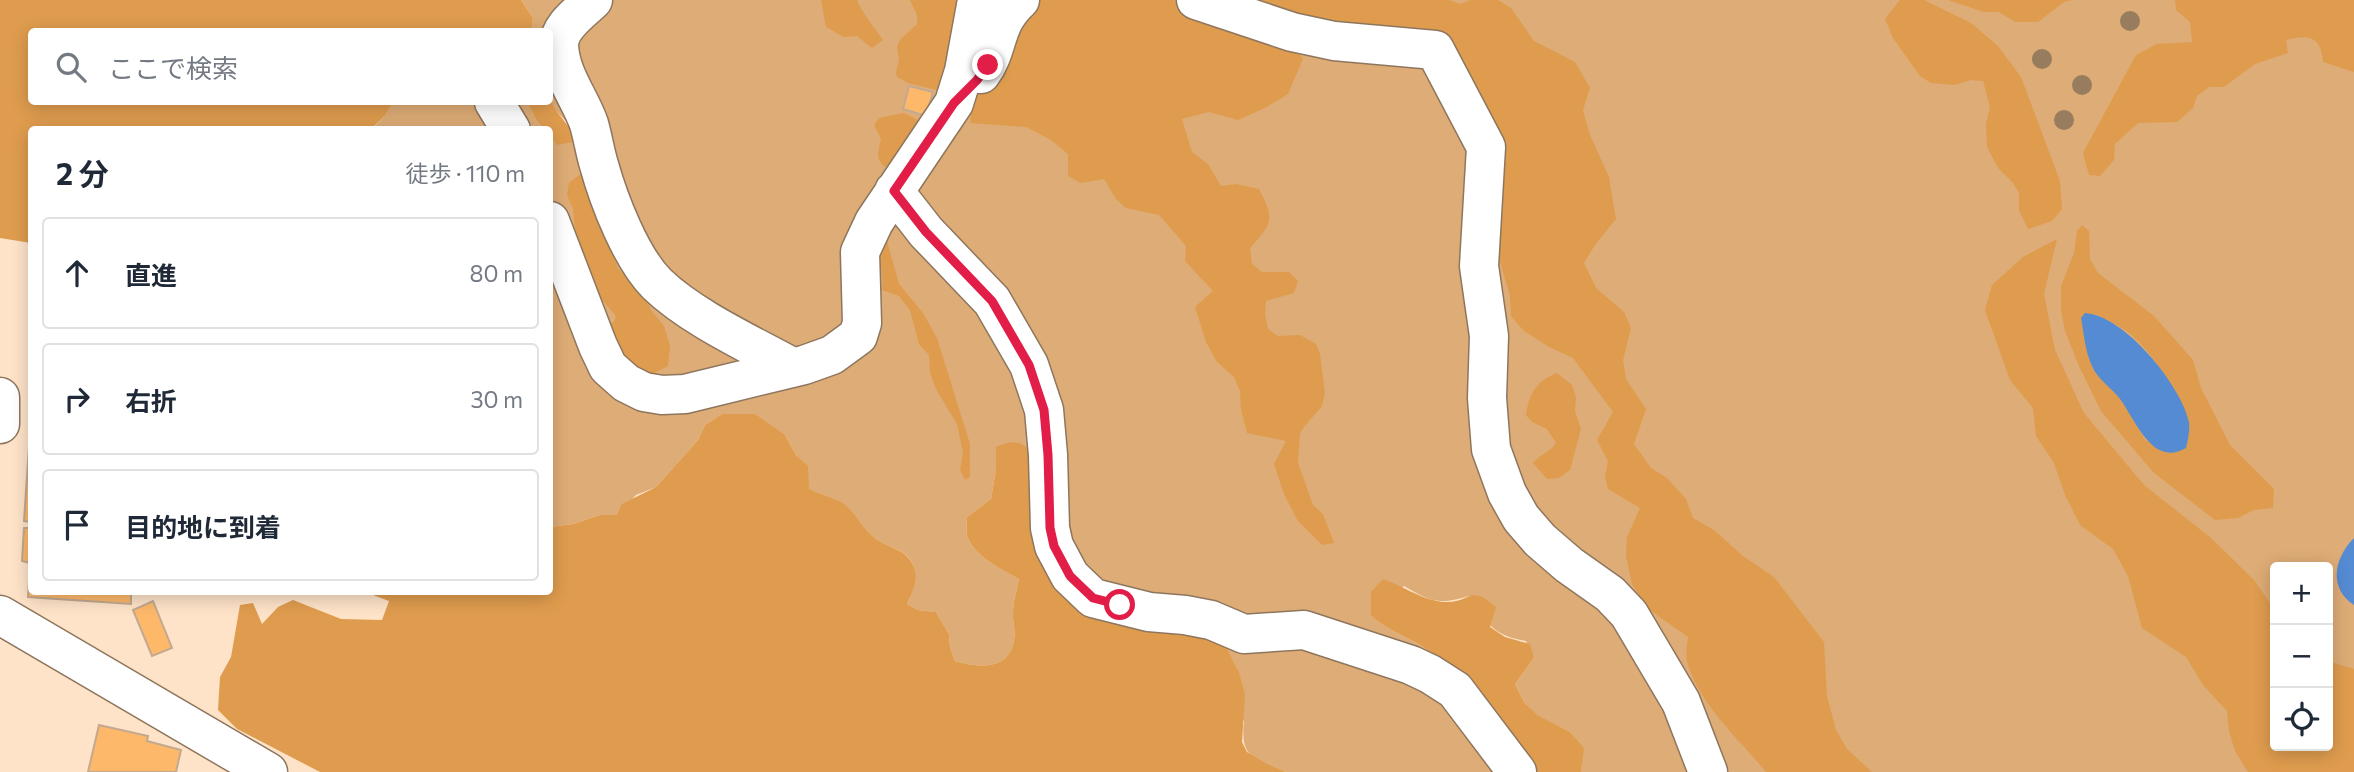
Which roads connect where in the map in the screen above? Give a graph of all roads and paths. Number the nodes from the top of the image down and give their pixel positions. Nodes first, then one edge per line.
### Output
1 (593, 0) edge
2 (977, 0) edge
3 (1020, 0) edge
4 (1196, 0) edge
5 (954, 103) junction
6 (496, 105) edge
7 (508, 126) edge
8 (894, 191) junction
9 (553, 229) edge
10 (792, 367) junction
11 (0, 397) edge
12 (0, 424) edge
13 (0, 615) edge
14 (268, 772) edge
15 (1517, 772) edge
16 (1708, 772) edge

1 - 10 street
2 - 5 street
3 - 5 street
4 - 16 street
5 - 8 street
6 - 7 street
8 - 10 street
8 - 15 street
9 - 10 street
11 - 12 street
13 - 14 street

